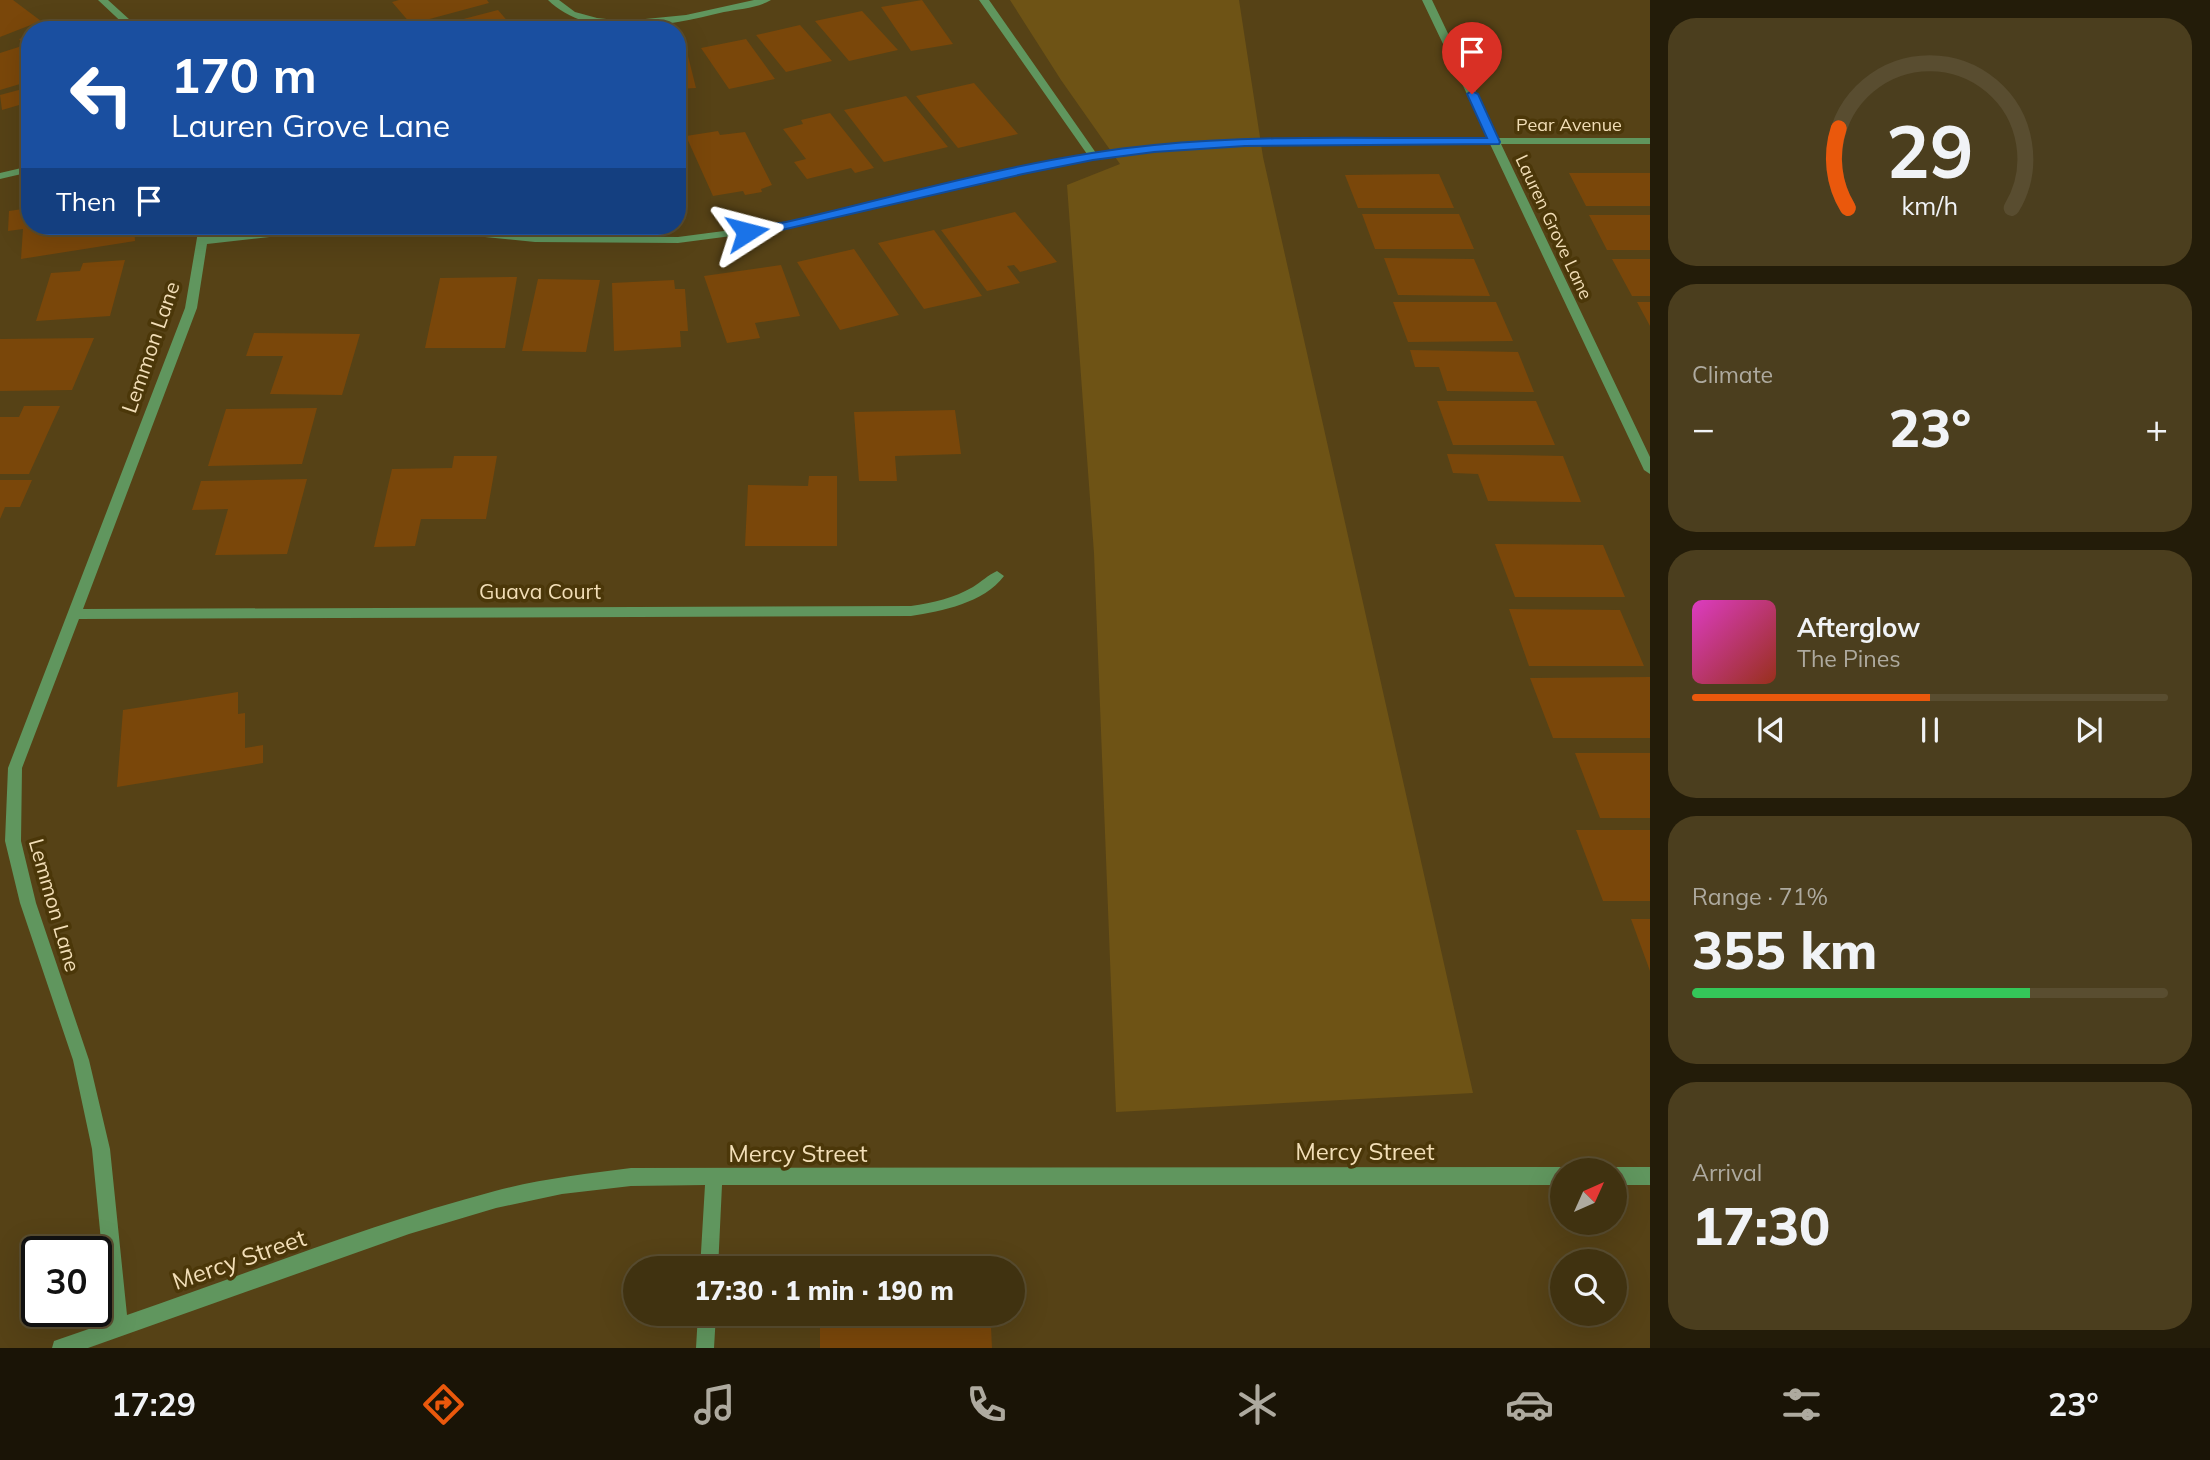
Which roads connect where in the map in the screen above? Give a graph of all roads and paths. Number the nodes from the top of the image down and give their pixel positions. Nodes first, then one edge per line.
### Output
1 (103, 0) edge
2 (553, 0) edge
3 (766, 0) edge
4 (984, 0) edge
5 (1427, 0) edge
6 (126, 21) edge
7 (600, 21) edge
8 (626, 21) edge
9 (1650, 141) edge
10 (1494, 142) junction
11 (1093, 156) junction
12 (21, 171) edge
13 (0, 176) edge
14 (204, 235) edge
15 (495, 235) edge
16 (1650, 470) edge
17 (997, 576) dead end
18 (73, 614) junction
19 (1650, 1175) edge
20 (1550, 1176) edge
21 (1628, 1176) edge
22 (714, 1177) junction
23 (710, 1256) edge
24 (706, 1326) edge
25 (119, 1327) junction
26 (61, 1348) edge
27 (705, 1348) edge

1 - 6 street
2 - 7 street
3 - 8 street
4 - 11 street
5 - 10 street, Lauren Grove Lane
9 - 10 street, Pear Avenue
10 - 11 street, Pear Avenue
10 - 16 street, Lauren Grove Lane
11 - 15 street, Pear Avenue
12 - 13 street
14 - 18 street, Lemmon Lane
17 - 18 street, Guava Court
18 - 25 street, Lemmon Lane
19 - 21 street
20 - 22 street, Mercy Street
22 - 23 street
22 - 25 street, Mercy Street
24 - 27 street
25 - 26 street, Mercy Street

